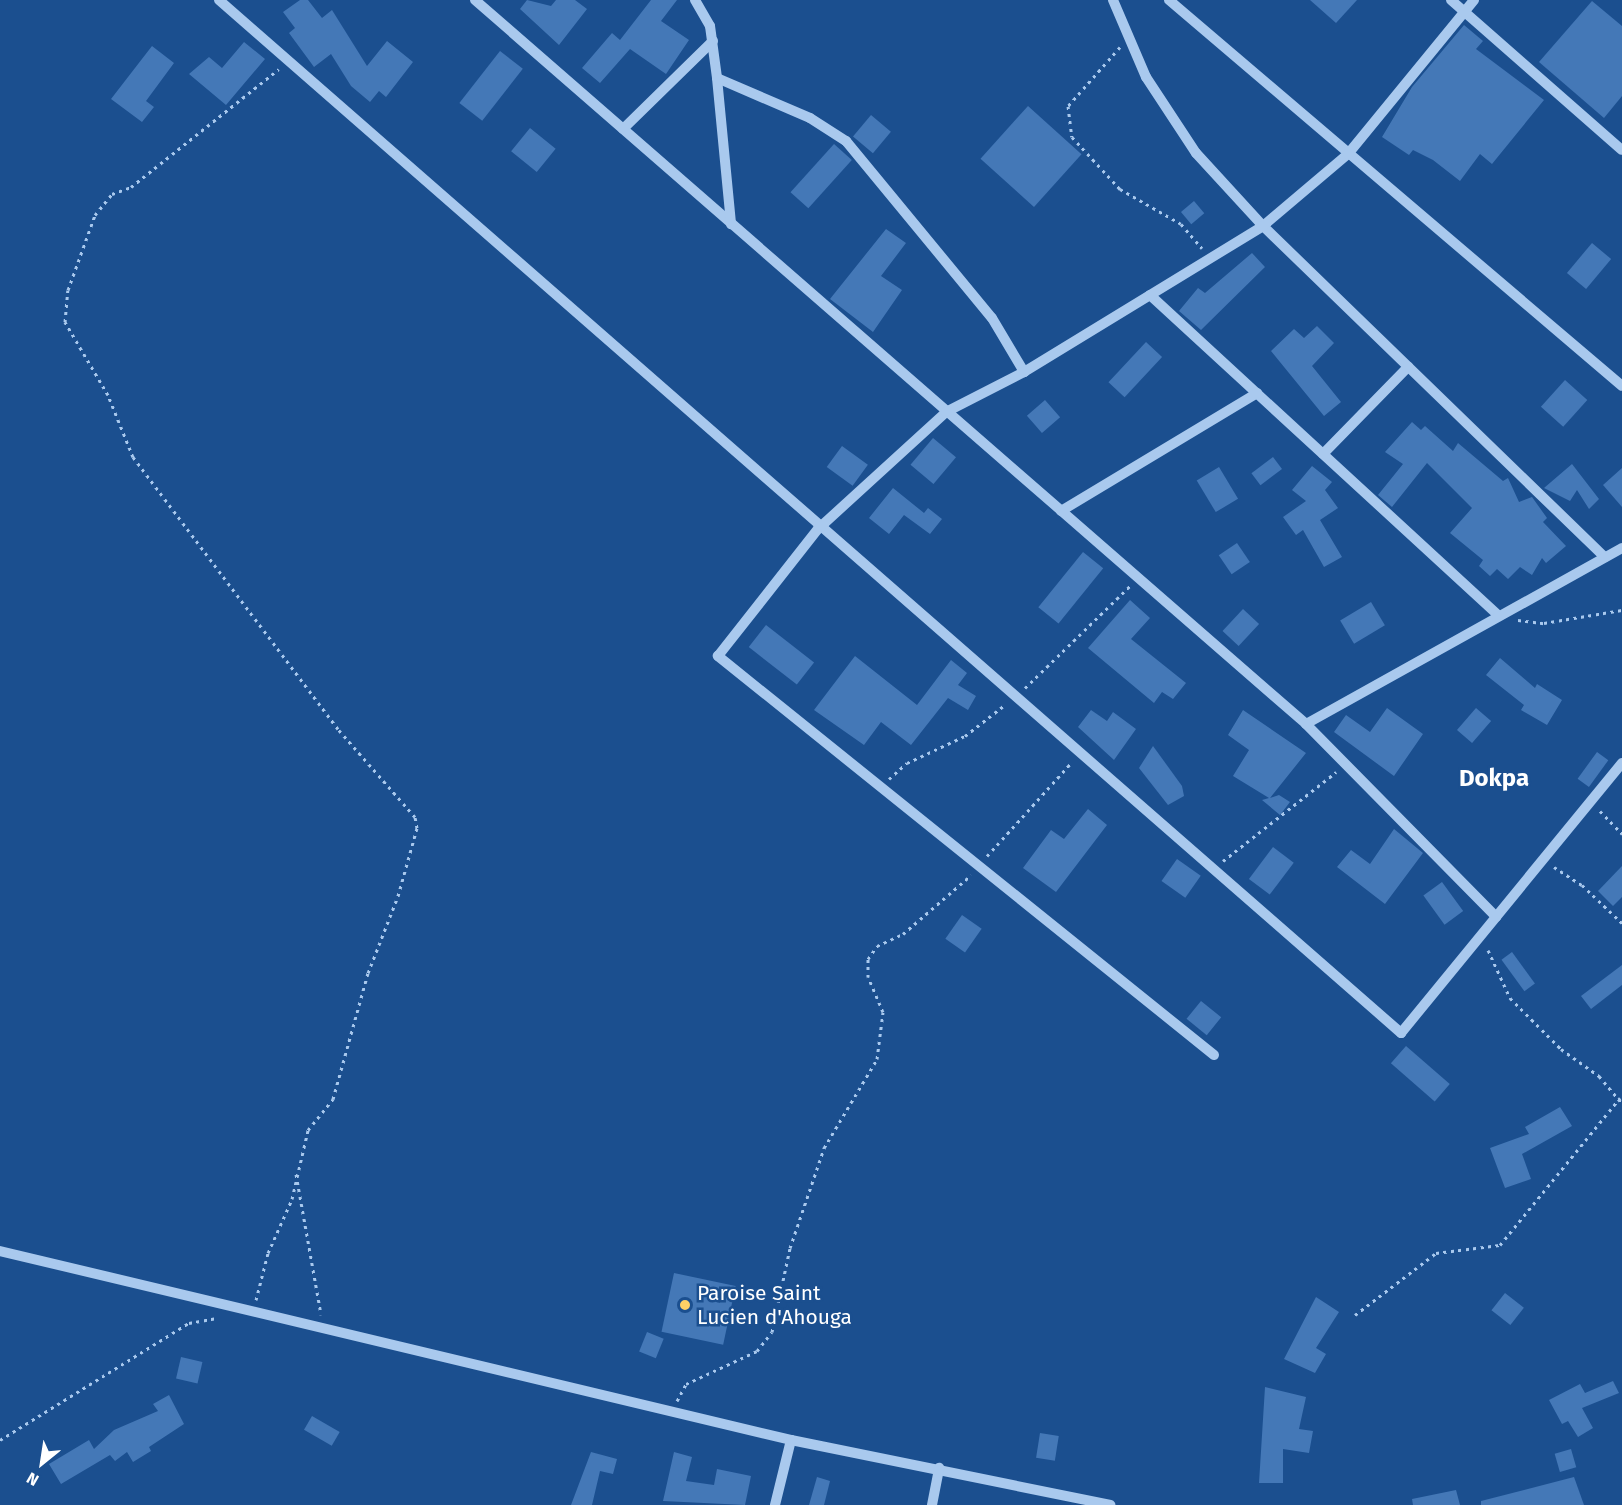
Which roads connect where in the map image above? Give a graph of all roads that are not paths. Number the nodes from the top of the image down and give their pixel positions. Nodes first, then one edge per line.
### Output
1 (219, 0) edge
2 (475, 0) edge
3 (695, 0) edge
4 (1113, 0) edge
5 (1169, 0) edge
6 (1450, 0) edge
7 (1474, 0) edge
8 (1464, 11) junction
9 (713, 41) junction
10 (717, 78) junction
11 (623, 129) junction
12 (1622, 150) edge
13 (1348, 154) junction
14 (731, 224) junction
15 (1263, 226) junction
16 (1150, 295) junction
17 (1408, 367) junction
18 (1024, 372) junction
19 (1622, 386) edge
20 (1257, 393) junction
21 (946, 412) junction
22 (1323, 454) junction
23 (1061, 511) junction
24 (818, 529) junction
25 (1622, 548) edge
26 (1605, 557) junction
27 (1499, 616) junction
28 (1306, 724) junction
29 (1622, 764) edge
30 (1496, 917) junction
31 (1214, 1055) dead end
32 (0, 1251) edge
33 (791, 1440) junction
34 (939, 1468) junction
35 (775, 1505) edge
36 (932, 1505) edge
37 (1110, 1505) edge

1 - 24 street
2 - 11 street
3 - 9 street
4 - 15 street
5 - 13 street
6 - 8 street
7 - 8 street
8 - 12 street
8 - 13 street
9 - 10 street
9 - 11 street
10 - 14 street
10 - 18 street
11 - 14 street
13 - 15 street
13 - 19 street
14 - 21 street
15 - 16 street
15 - 17 street
16 - 18 street
16 - 20 street
17 - 22 street
17 - 26 street
18 - 21 street
20 - 22 street
20 - 23 street
21 - 23 street
21 - 24 street
22 - 27 street
23 - 28 street
24 - 30 street
24 - 31 street
25 - 26 street
26 - 27 street
27 - 28 street
28 - 30 street
29 - 30 street
32 - 33 street
33 - 34 street
33 - 35 street
34 - 36 street
34 - 37 street

